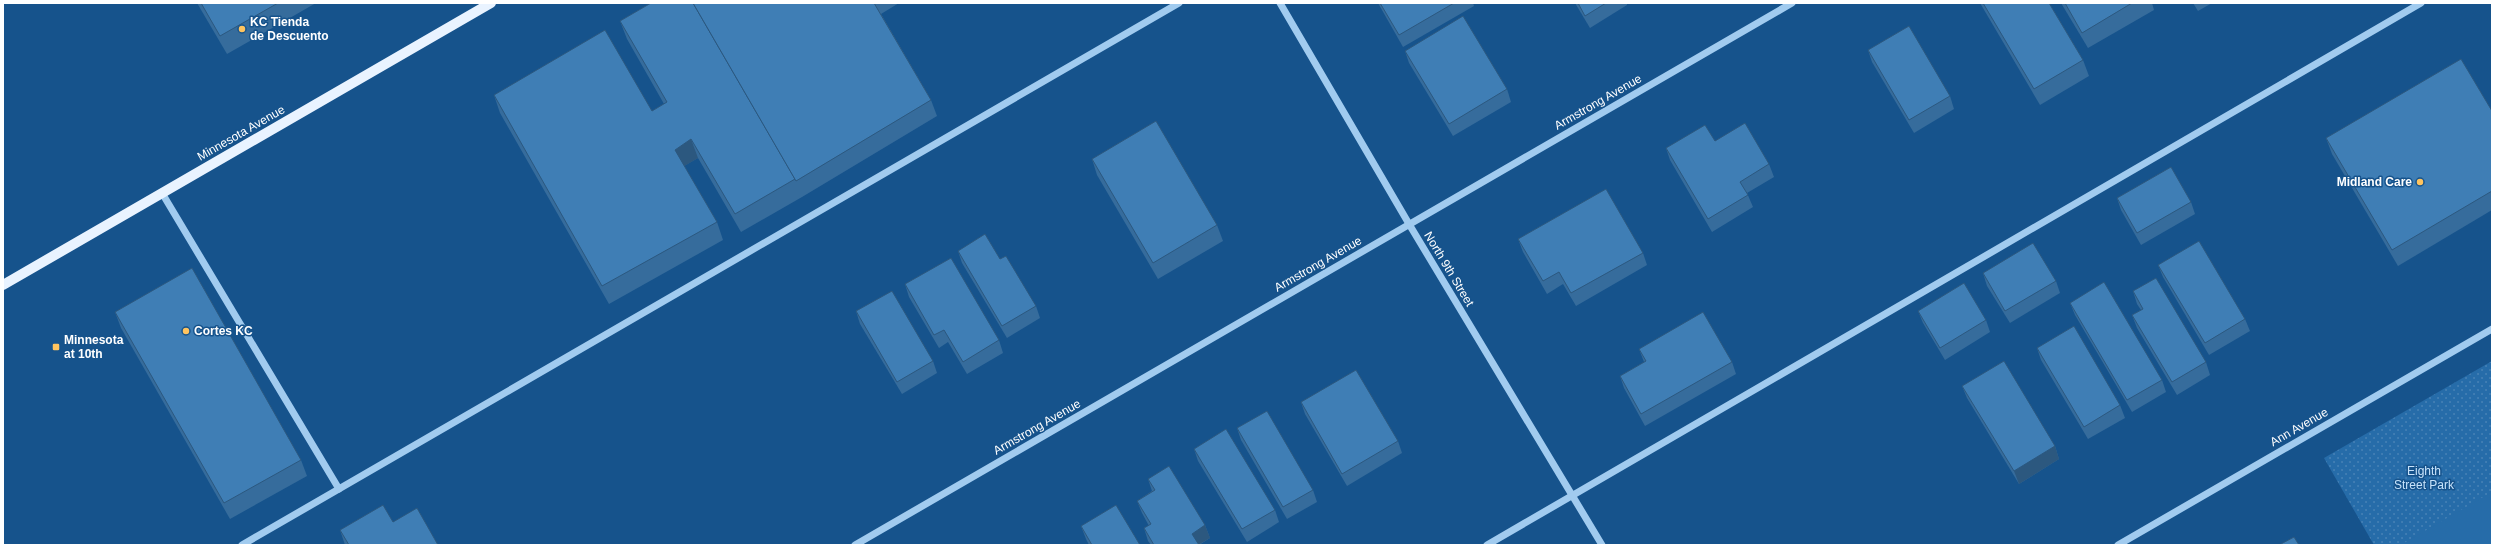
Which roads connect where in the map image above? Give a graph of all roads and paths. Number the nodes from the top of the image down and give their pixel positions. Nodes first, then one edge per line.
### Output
1 (491, 3) edge
2 (1179, 3) edge
3 (1280, 3) edge
4 (1792, 3) edge
5 (2421, 3) edge
6 (479, 6) edge
7 (162, 193) junction
8 (1409, 224) junction
9 (3, 285) edge
10 (2492, 329) edge
11 (339, 489) junction
12 (1574, 496) junction
13 (242, 545) edge
14 (855, 545) edge
15 (1487, 545) edge
16 (1602, 545) edge
17 (2118, 545) edge

1 - 6 main road, Minnesota Avenue
2 - 11 street
3 - 8 street, North 9th Street
4 - 8 street, Armstrong Avenue
5 - 12 street
6 - 7 main road, Minnesota Avenue
7 - 9 main road, Minnesota Avenue
7 - 11 street
8 - 12 street, North 9th Street
8 - 14 street, Armstrong Avenue
10 - 17 street, Ann Avenue
11 - 13 street
12 - 15 street
12 - 16 street, North 9th Street

